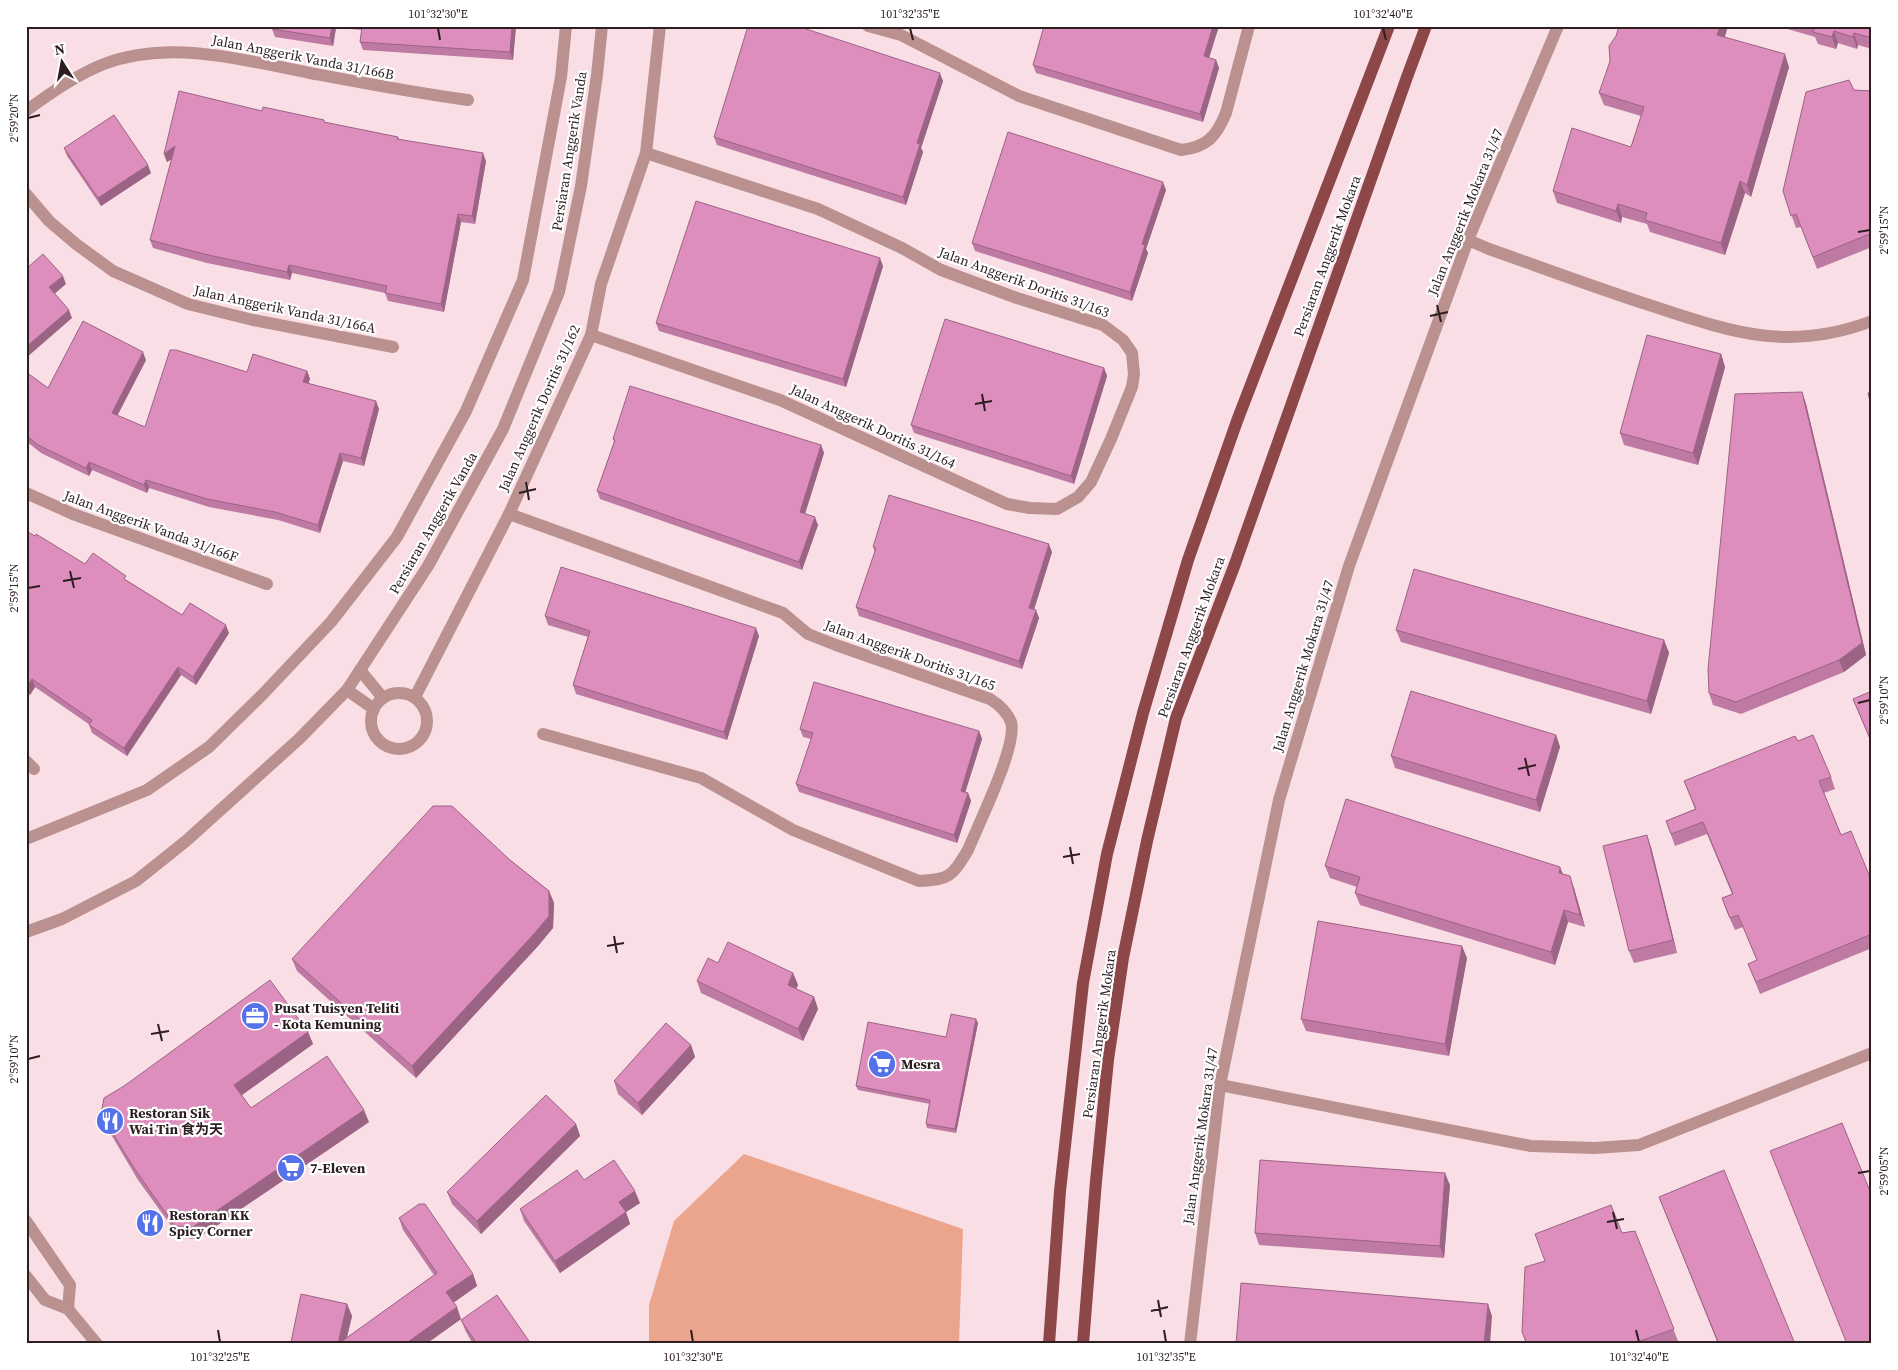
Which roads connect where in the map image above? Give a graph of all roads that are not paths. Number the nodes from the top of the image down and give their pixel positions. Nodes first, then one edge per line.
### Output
1 (566, 26) edge
2 (602, 26) edge
3 (660, 26) edge
4 (868, 26) edge
5 (1249, 26) edge
6 (1389, 26) edge
7 (1426, 26) edge
8 (1558, 26) edge
9 (468, 100) dead end
10 (26, 111) edge
11 (646, 153) junction
12 (26, 194) edge
13 (1468, 240) junction
14 (1872, 322) edge
15 (591, 335) junction
16 (393, 347) dead end
17 (1111, 439) joint
18 (26, 493) edge
19 (509, 514) junction
20 (267, 584) dead end
21 (360, 670) junction
22 (347, 690) junction
23 (415, 697) junction
24 (383, 698) junction
25 (374, 708) junction
26 (543, 734) dead end
27 (26, 839) edge
28 (26, 932) edge
29 (1872, 1053) edge
30 (1220, 1085) junction
31 (26, 1221) edge
32 (26, 1276) edge
33 (68, 1309) junction
34 (97, 1344) edge
35 (1050, 1344) edge
36 (1083, 1344) edge
37 (1190, 1344) edge

1 - 27 street, Persiaran Anggerik Vanda
2 - 21 street, Persiaran Anggerik Vanda
3 - 11 street, Jalan Anggerik Doritis 31/162
4 - 5 street
6 - 35 main road, Persiaran Anggerik Mokara
7 - 36 main road, Persiaran Anggerik Mokara
8 - 13 street, Jalan Anggerik Mokara 31/47
9 - 10 street, Jalan Anggerik Vanda 31/166B
11 - 15 street, Jalan Anggerik Doritis 31/162
11 - 17 street, Jalan Anggerik Doritis 31/163
12 - 16 street, Jalan Anggerik Vanda 31/166A
13 - 14 street
13 - 30 street, Jalan Anggerik Mokara 31/47
15 - 17 street, Jalan Anggerik Doritis 31/164
15 - 19 street, Jalan Anggerik Doritis 31/162
18 - 20 street, Jalan Anggerik Vanda 31/166F
19 - 23 street, Jalan Anggerik Doritis 31/162
19 - 26 street, Jalan Anggerik Doritis 31/165
21 - 22 street, Persiaran Anggerik Vanda
21 - 24 street
22 - 25 street
22 - 28 street, Persiaran Anggerik Vanda
23 - 24 street
23 - 25 street
24 - 25 street
29 - 30 street
30 - 37 street, Jalan Anggerik Mokara 31/47
31 - 33 street
32 - 33 street
33 - 34 street

